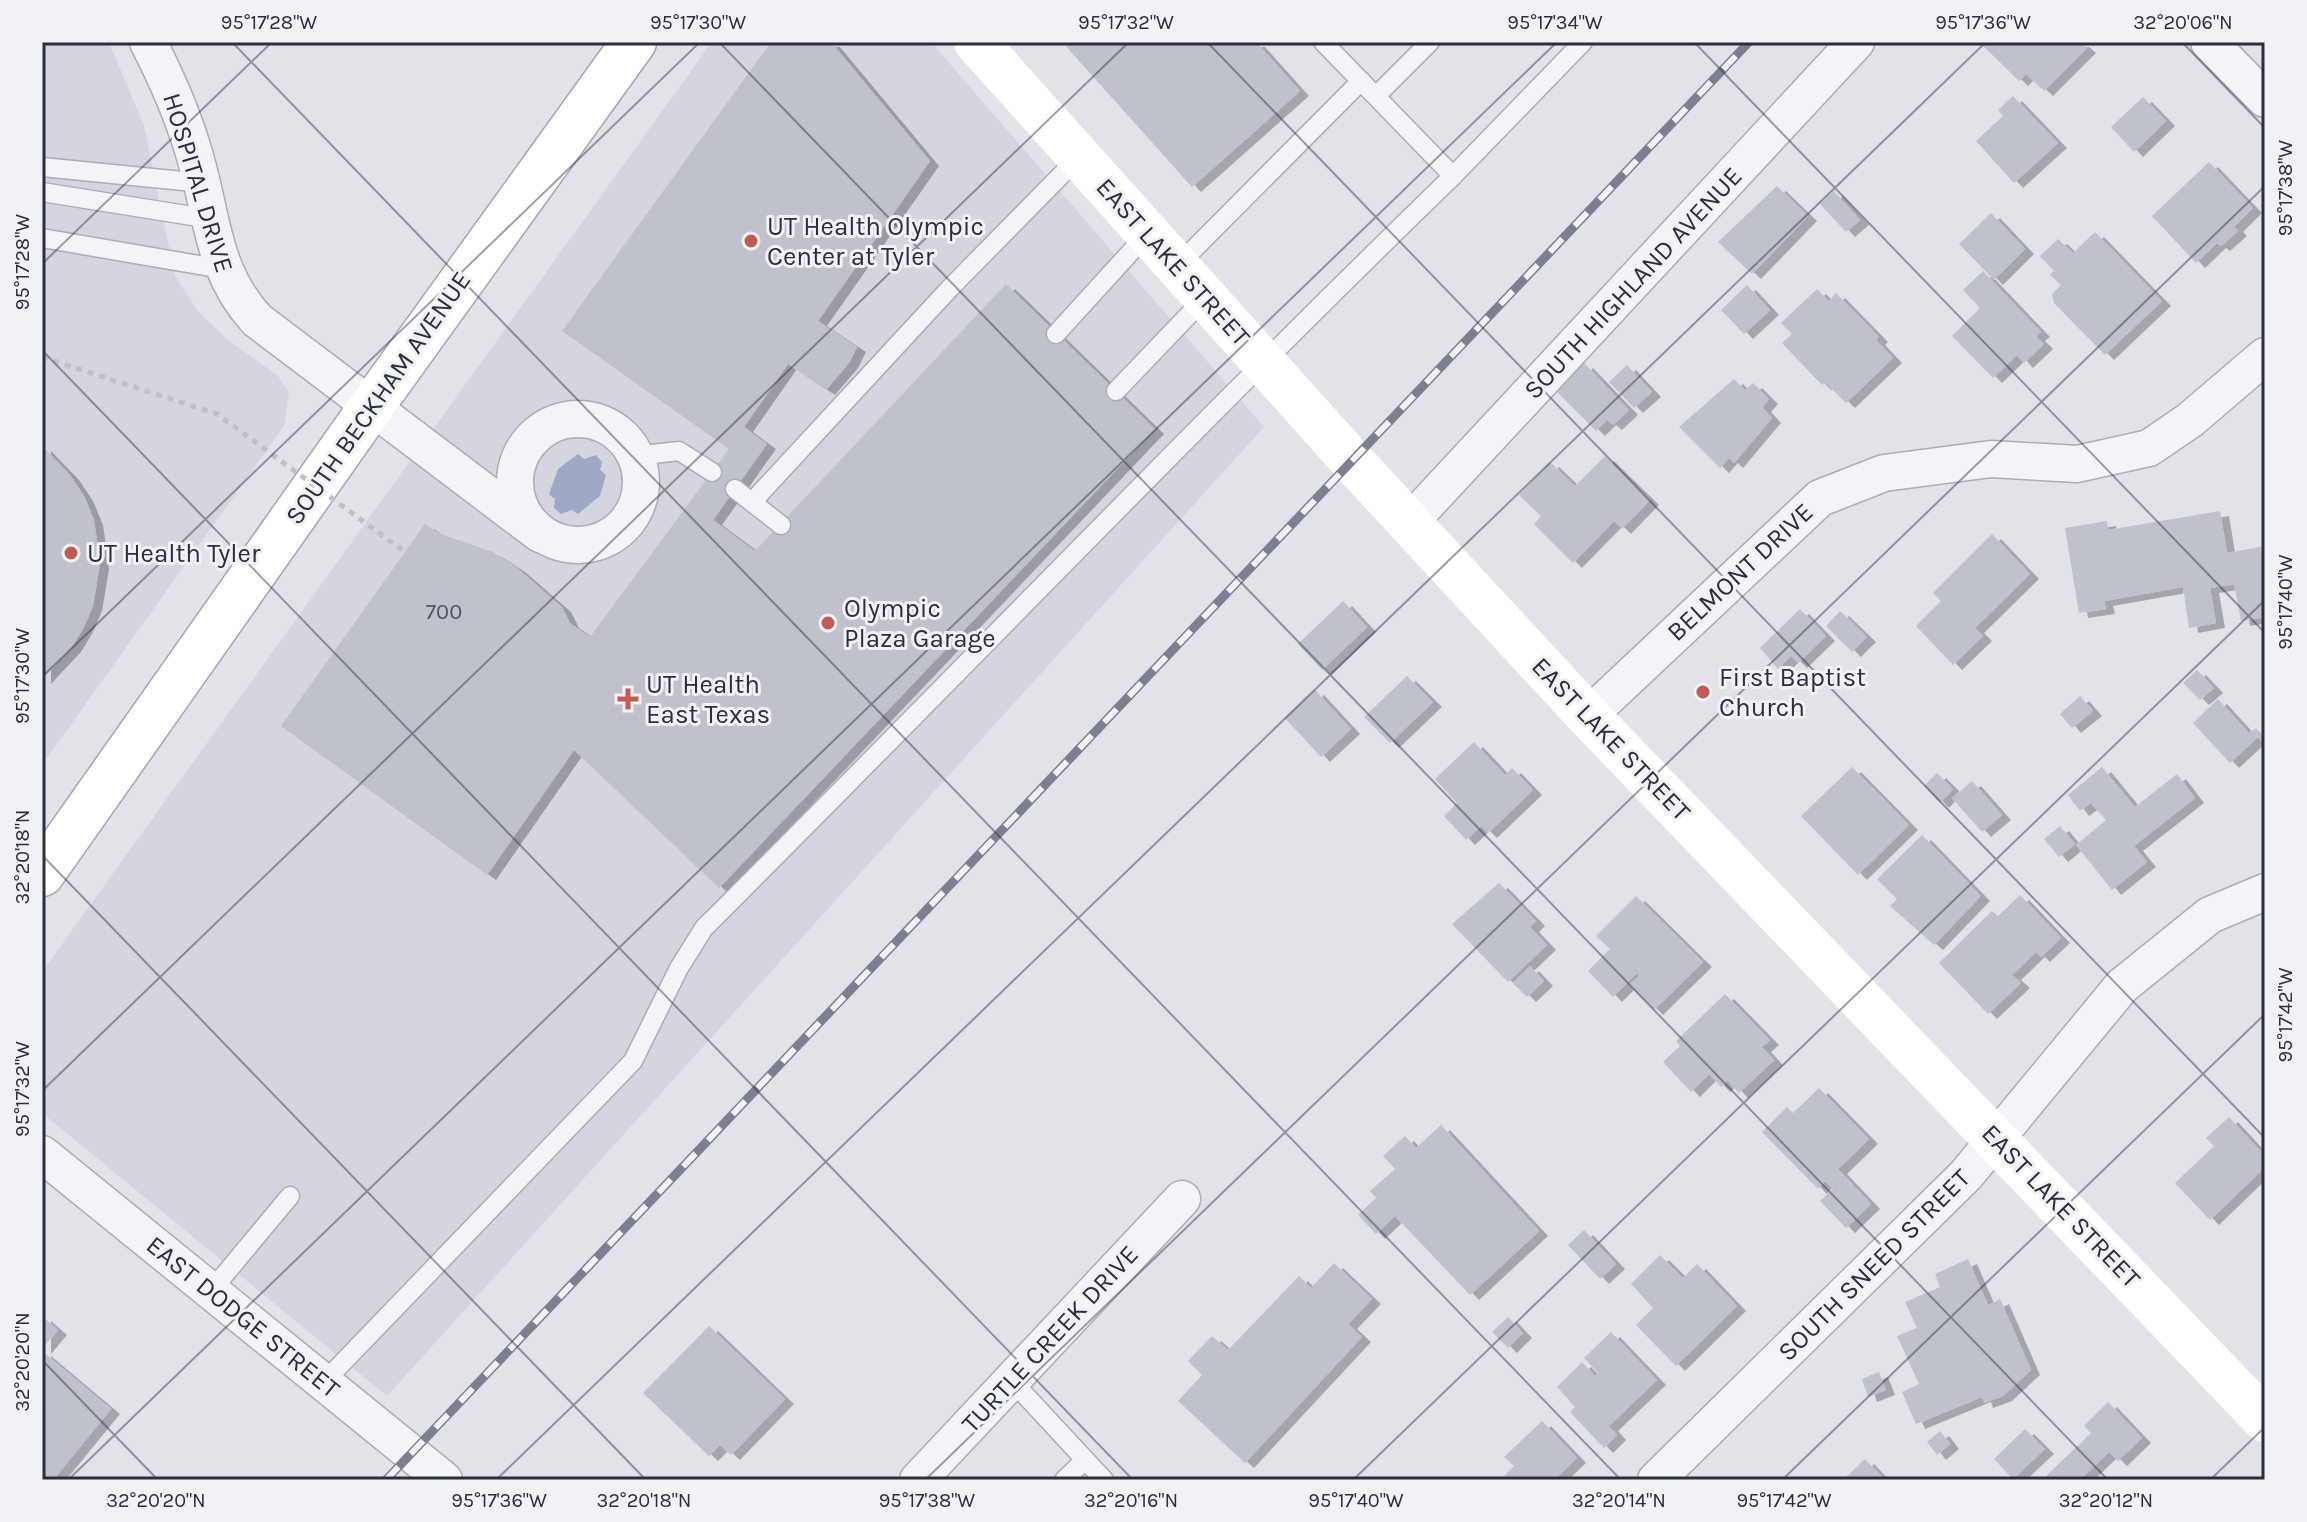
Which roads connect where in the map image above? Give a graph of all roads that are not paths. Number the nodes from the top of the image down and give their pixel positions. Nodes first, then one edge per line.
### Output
1 (148, 42) edge
2 (634, 42) edge
3 (976, 42) edge
4 (1323, 42) edge
5 (1430, 42) edge
6 (1583, 42) edge
7 (1856, 42) edge
8 (2209, 42) edge
9 (1361, 81) junction
10 (1376, 96) junction
11 (2265, 99) edge
12 (1079, 157) junction
13 (42, 167) edge
14 (1453, 176) junction
15 (203, 183) junction
16 (42, 192) edge
17 (211, 219) junction
18 (1148, 233) junction
19 (42, 238) edge
20 (222, 269) junction
21 (1191, 282) junction
22 (1056, 334) dead end
23 (2265, 356) edge
24 (1261, 361) junction
25 (1116, 391) dead end
26 (371, 407) junction
27 (635, 456) junction
28 (712, 472) dead end
29 (735, 489) dead end
30 (752, 502) junction
31 (1409, 523) junction
32 (781, 525) dead end
33 (540, 534) junction
34 (1588, 716) junction
35 (42, 874) edge
36 (2265, 892) edge
37 (1997, 1139) junction
38 (42, 1154) edge
39 (290, 1196) dead end
40 (1182, 1199) dead end
41 (211, 1291) junction
42 (1012, 1381) junction
43 (323, 1383) junction
44 (2265, 1420) edge
45 (1085, 1460) junction
46 (444, 1480) edge
47 (918, 1480) edge
48 (1064, 1480) edge
49 (1104, 1480) edge
50 (1656, 1480) edge

1 - 15 street, HOSPITAL DRIVE
2 - 26 street, SOUTH BECKHAM AVENUE
3 - 12 street, EAST LAKE STREET
4 - 9 lane
5 - 10 lane
6 - 14 lane
7 - 31 street, SOUTH HIGHLAND AVENUE
8 - 11 street
9 - 10 lane
9 - 21 lane
10 - 14 lane
12 - 18 street, EAST LAKE STREET
12 - 30 lane
13 - 15 lane
14 - 24 lane
15 - 17 street, HOSPITAL DRIVE
16 - 17 lane
17 - 20 street, HOSPITAL DRIVE
18 - 21 street, EAST LAKE STREET
18 - 22 lane
19 - 20 lane
20 - 26 street, HOSPITAL DRIVE
21 - 24 street, EAST LAKE STREET
21 - 25 lane
23 - 34 street, BELMONT DRIVE
24 - 31 street, EAST LAKE STREET
24 - 43 lane
26 - 33 street, HOSPITAL DRIVE
26 - 35 street, SOUTH BECKHAM AVENUE
27 - 28 lane
27 - 33 street
27 - 33 street
29 - 30 lane
30 - 32 lane
31 - 34 street, EAST LAKE STREET
34 - 37 street, EAST LAKE STREET
36 - 37 street, SOUTH SNEED STREET
37 - 44 street, EAST LAKE STREET
37 - 50 street, SOUTH SNEED STREET
38 - 41 street, EAST DODGE STREET
39 - 41 lane
40 - 42 street, TURTLE CREEK DRIVE
41 - 43 street, EAST DODGE STREET
42 - 45 lane
42 - 47 street, TURTLE CREEK DRIVE
43 - 46 street, EAST DODGE STREET
45 - 48 lane
45 - 49 lane

